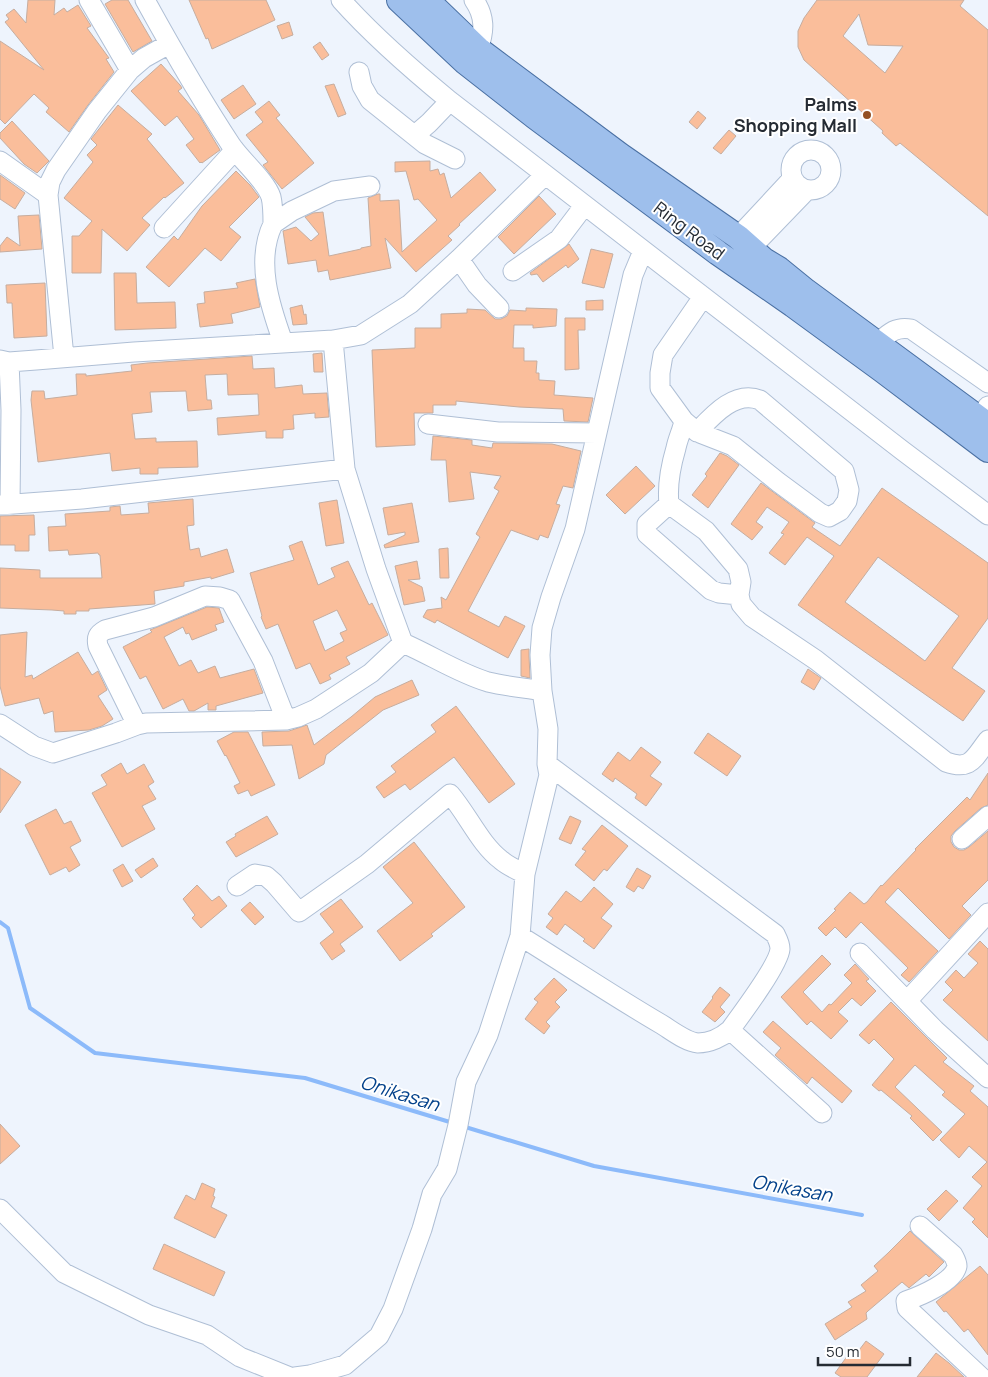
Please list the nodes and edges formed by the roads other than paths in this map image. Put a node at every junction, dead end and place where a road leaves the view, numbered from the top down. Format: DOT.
graph roads {
  1 [pos="89,0"];
  2 [pos="144,0"];
  3 [pos="341,0"];
  4 [pos="399,0"];
  5 [pos="427,0"];
  6 [pos="474,0"];
  7 [pos="169,44"];
  8 [pos="478,49"];
  9 [pos="130,70"];
  10 [pos="359,72"];
  11 [pos="450,101"];
  12 [pos="415,135"];
  13 [pos="235,150"];
  14 [pos="455,159"];
  15 [pos="0,161"];
  16 [pos="545,175"];
  17 [pos="800,184"];
  18 [pos="370,186"];
  19 [pos="48,195"];
  20 [pos="584,206"];
  21 [pos="273,224"];
  22 [pos="164,228"];
  23 [pos="745,243"];
  24 [pos="643,251"];
  25 [pos="459,259"];
  26 [pos="513,271"];
  27 [pos="703,297"];
  28 [pos="499,308"];
  29 [pos="333,340"];
  30 [pos="283,342"];
  31 [pos="878,344"];
  32 [pos="64,357"];
  33 [pos="4,361"];
  34 [pos="988,383"];
  35 [pos="985,417"];
  36 [pos="428,424"];
  37 [pos="690,426"];
  38 [pos="597,433"];
  39 [pos="988,450"];
  40 [pos="345,469"];
  41 [pos="669,504"];
  42 [pos="5,505"];
  43 [pos="988,514"];
  44 [pos="739,595"];
  45 [pos="402,643"];
  46 [pos="542,690"];
  47 [pos="286,720"];
  48 [pos="0,724"];
  49 [pos="137,725"];
  50 [pos="988,740"];
  51 [pos="547,764"];
  52 [pos="988,816"];
  53 [pos="962,840"];
  54 [pos="525,874"];
  55 [pos="237,886"];
  56 [pos="988,913"];
  57 [pos="520,936"];
  58 [pos="860,953"];
  59 [pos="907,1001"];
  60 [pos="730,1030"];
  61 [pos="988,1078"];
  62 [pos="822,1113"];
  63 [pos="0,1209"];
  64 [pos="920,1226"];
  65 [pos="290,1377"];
  66 [pos="295,1377"];
  67 [pos="981,1377"];
  1 -- 9 [label="street"];
  2 -- 7 [label="street"];
  3 -- 11 [label="street"];
  4 -- 39 [label="main road, Ring Road"];
  5 -- 8 [label="main road, Ring Road"];
  6 -- 8 [label="street"];
  7 -- 9 [label="street"];
  7 -- 13 [label="street"];
  8 -- 23 [label="main road, Ring Road"];
  9 -- 19 [label="street"];
  10 -- 12 [label="street"];
  11 -- 12 [label="street"];
  11 -- 16 [label="street"];
  12 -- 14 [label="street"];
  13 -- 21 [label="street"];
  13 -- 22 [label="street"];
  15 -- 19 [label="street"];
  16 -- 20 [label="street"];
  16 -- 25 [label="street"];
  17 -- 23 [label="street"];
  18 -- 21 [label="street"];
  19 -- 32 [label="street"];
  20 -- 24 [label="street"];
  20 -- 26 [label="street"];
  21 -- 30 [label="street"];
  23 -- 31 [label="main road, Ring Road"];
  24 -- 27 [label="street"];
  24 -- 38 [label="street"];
  25 -- 28 [label="street"];
  25 -- 29 [label="street"];
  27 -- 37 [label="street"];
  27 -- 43 [label="street"];
  29 -- 30 [label="street"];
  29 -- 40 [label="street"];
  30 -- 32 [label="street"];
  31 -- 34 [label="street"];
  31 -- 35 [label="main road, Ring Road"];
  32 -- 33 [label="street"];
  33 -- 42 [label="street"];
  36 -- 38 [label="street"];
  37 -- 37 [label="street"];
  37 -- 41 [label="street"];
  38 -- 46 [label="street"];
  40 -- 42 [label="street"];
  40 -- 45 [label="street"];
  41 -- 44 [label="street"];
  41 -- 44 [label="street"];
  44 -- 50 [label="street"];
  45 -- 46 [label="street"];
  45 -- 47 [label="street"];
  46 -- 51 [label="street"];
  47 -- 49 [label="street"];
  47 -- 49 [label="street"];
  48 -- 49 [label="street"];
  51 -- 54 [label="street"];
  51 -- 60 [label="street"];
  52 -- 53 [label="street"];
  54 -- 55 [label="street"];
  54 -- 57 [label="street"];
  56 -- 59 [label="street"];
  57 -- 60 [label="street"];
  57 -- 66 [label="street"];
  58 -- 59 [label="street"];
  59 -- 61 [label="street"];
  60 -- 62 [label="street"];
  63 -- 65 [label="street"];
  64 -- 67 [label="street"];
}
